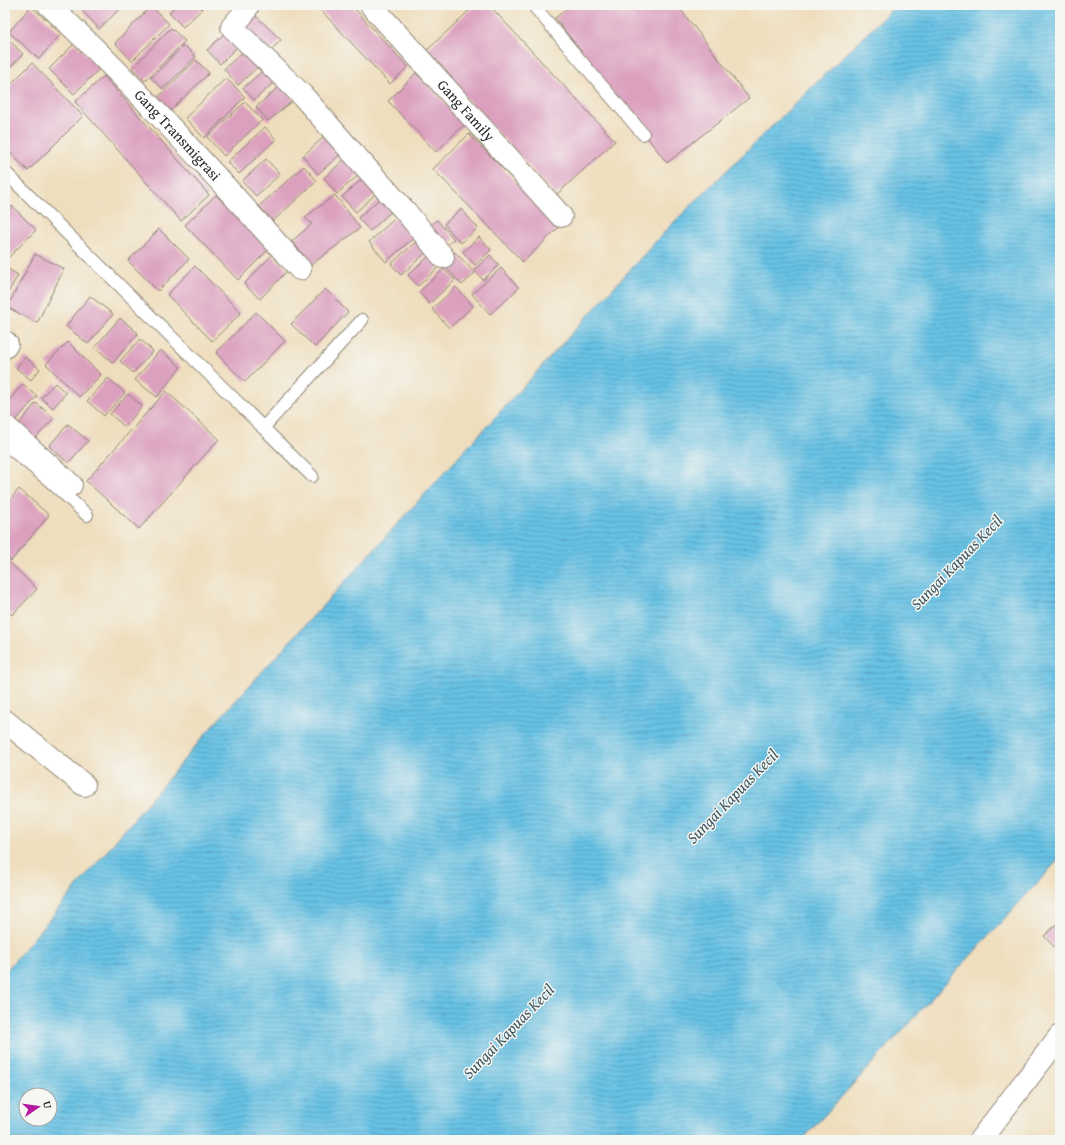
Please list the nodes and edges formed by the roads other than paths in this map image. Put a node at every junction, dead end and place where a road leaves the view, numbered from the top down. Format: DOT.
graph roads {
  1 [pos="50,5"];
  2 [pos="248,5"];
  3 [pos="371,5"];
  4 [pos="534,5"];
  5 [pos="642,134"];
  6 [pos="5,172"];
  7 [pos="561,216"];
  8 [pos="443,257"];
  9 [pos="300,270"];
  10 [pos="362,320"];
  11 [pos="5,342"];
  12 [pos="5,347"];
  13 [pos="5,426"];
  14 [pos="264,428"];
  15 [pos="5,444"];
  16 [pos="312,476"];
  17 [pos="71,485"];
  18 [pos="86,515"];
  19 [pos="5,721"];
  20 [pos="84,785"];
  21 [pos="1060,1036"];
  22 [pos="980,1140"];
  1 -- 9 [label="street, Gang Transmigrasi"];
  2 -- 8 [label="street"];
  3 -- 7 [label="street, Gang Family"];
  4 -- 5 [label="lane"];
  6 -- 14 [label="lane"];
  10 -- 14 [label="lane"];
  11 -- 12 [label="street"];
  13 -- 17 [label="street"];
  14 -- 16 [label="lane"];
  15 -- 18 [label="lane"];
  19 -- 20 [label="street"];
  21 -- 22 [label="street"];
}
